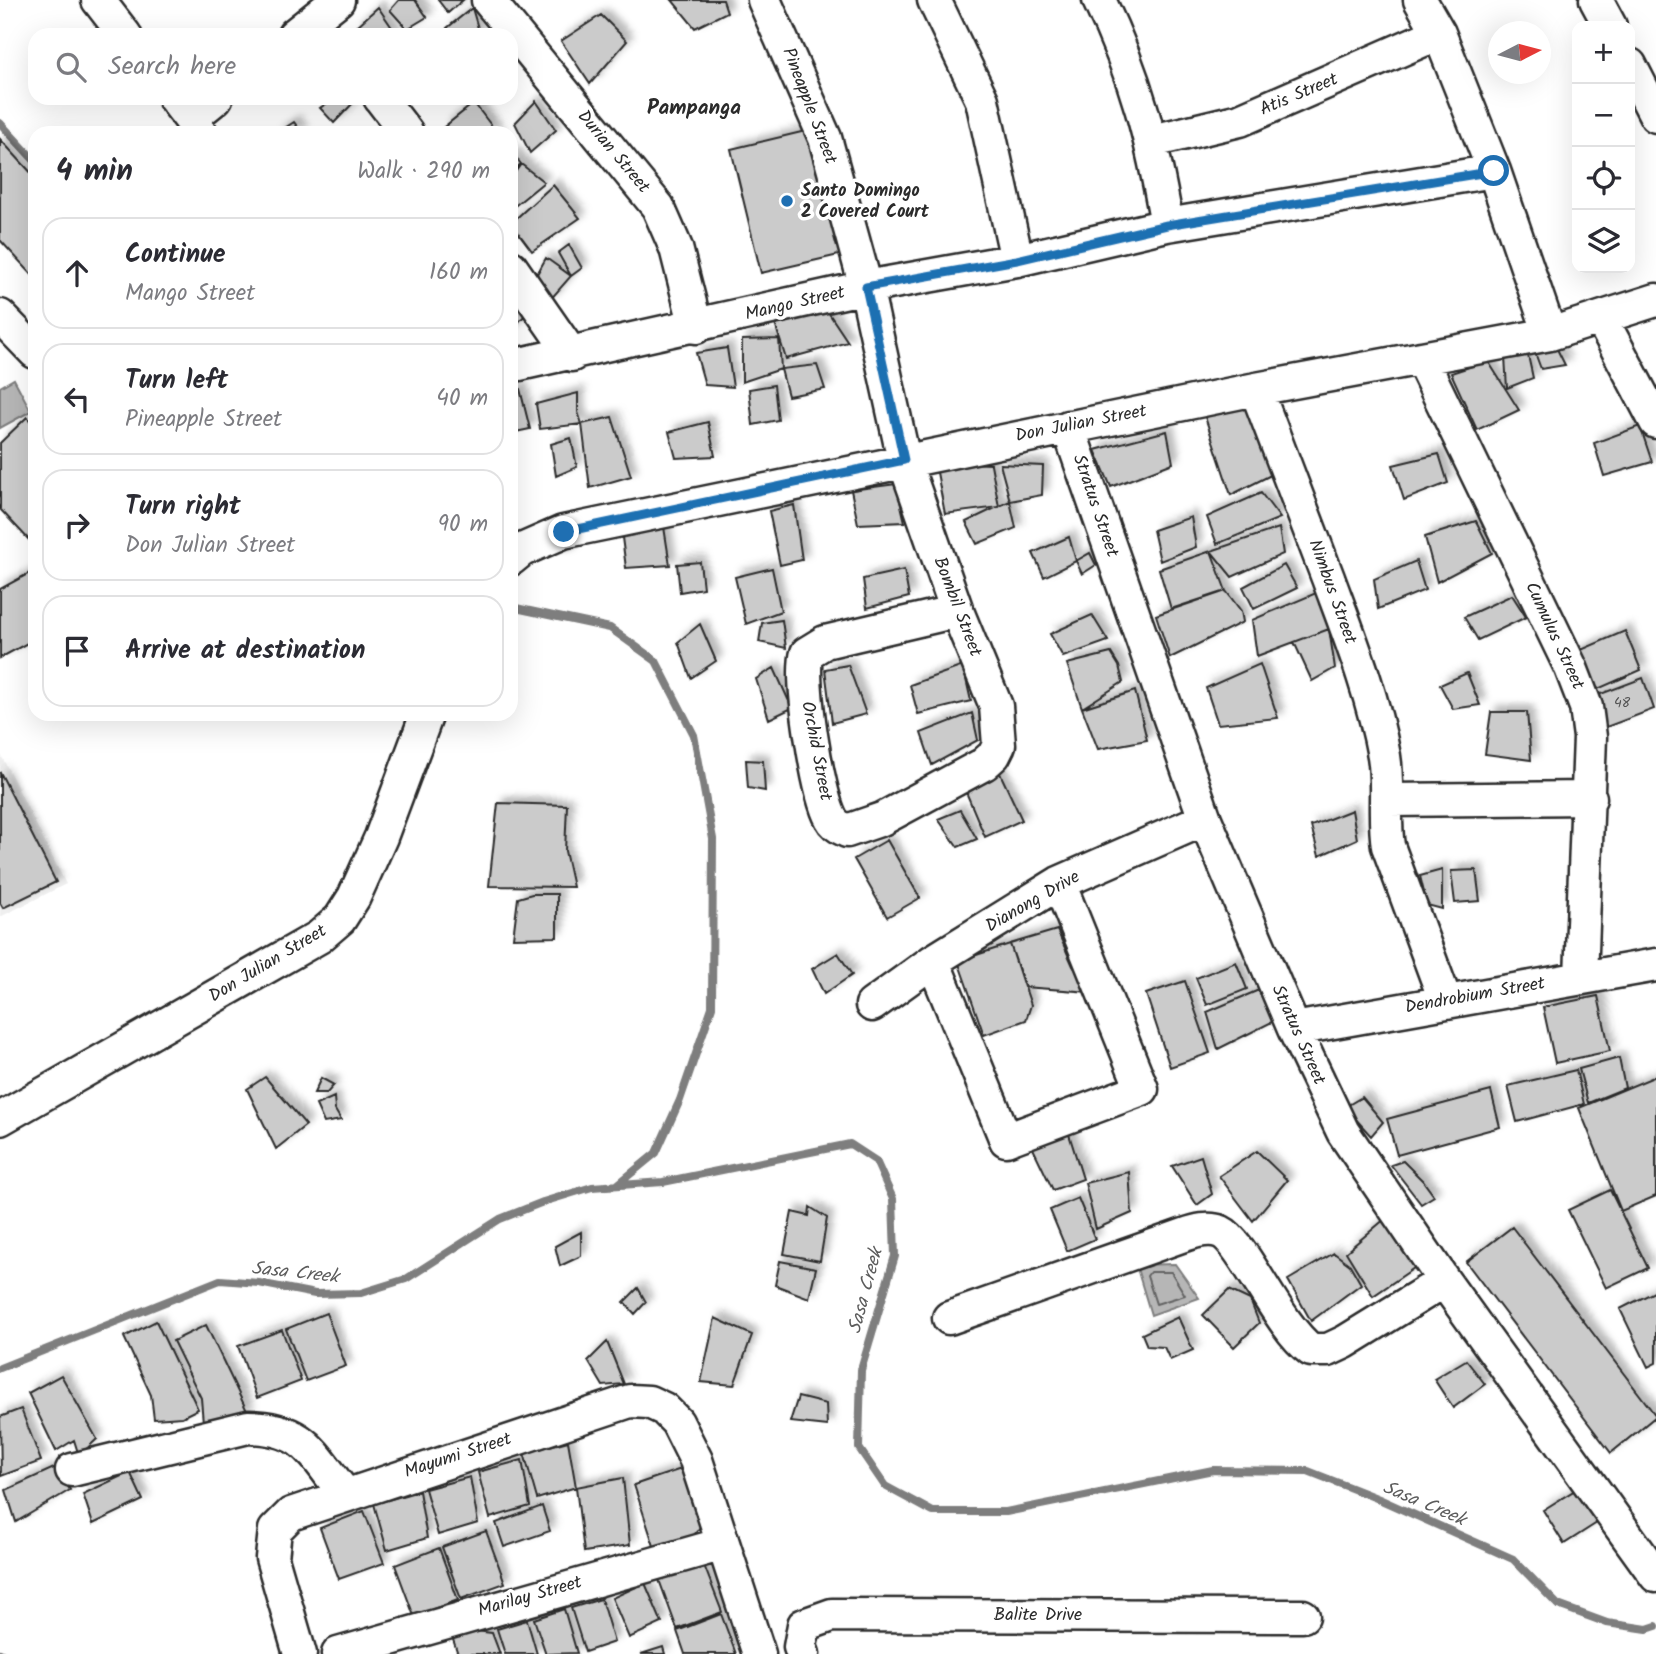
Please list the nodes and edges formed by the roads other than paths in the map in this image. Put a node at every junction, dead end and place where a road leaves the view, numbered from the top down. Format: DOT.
graph roads {
  1 [pos="98,0"];
  2 [pos="488,0"];
  3 [pos="764,0"];
  4 [pos="934,0"];
  5 [pos="1099,0"];
  6 [pos="1420,0"];
  7 [pos="1596,0"];
  8 [pos="1607,21"];
  9 [pos="120,28"];
  10 [pos="511,28"];
  11 [pos="1440,33"];
  12 [pos="518,36"];
  13 [pos="1635,75"];
  14 [pos="206,105"];
  15 [pos="385,105"];
  16 [pos="1656,116"];
  17 [pos="188,117"];
  18 [pos="402,126"];
  19 [pos="1153,141"];
  20 [pos="1494,171"];
  21 [pos="1167,225"];
  22 [pos="1017,260"];
  23 [pos="518,277"];
  24 [pos="866,287"];
  25 [pos="1656,300"];
  26 [pos="1601,318"];
  27 [pos="3,325"];
  28 [pos="696,327"];
  29 [pos="1550,334"];
  30 [pos="28,346"];
  31 [pos="572,355"];
  32 [pos="1422,358"];
  33 [pos="518,365"];
  34 [pos="1256,389"];
  35 [pos="1656,422"];
  36 [pos="1068,427"];
  37 [pos="904,460"];
  38 [pos="518,553"];
  39 [pos="957,611"];
  40 [pos="421,721"];
  41 [pos="995,755"];
  42 [pos="1590,798"];
  43 [pos="1389,800"];
  44 [pos="1205,819"];
  45 [pos="1059,883"];
  46 [pos="933,961"];
  47 [pos="1656,965"];
  48 [pos="1581,978"];
  49 [pos="1446,1000"];
  50 [pos="872,1005"];
  51 [pos="1294,1028"];
  52 [pos="0,1119"];
  53 [pos="1444,1281"];
  54 [pos="949,1318"];
  55 [pos="72,1470"];
  56 [pos="345,1494"];
  57 [pos="723,1544"];
  58 [pos="1656,1576"];
  59 [pos="1303,1616"];
  60 [pos="300,1654"];
  61 [pos="338,1654"];
  62 [pos="759,1654"];
  63 [pos="803,1654"];
  1 -- 9 [label="street"];
  2 -- 10 [label="street, Durian Street"];
  3 -- 24 [label="street, Pineapple Street"];
  4 -- 22 [label="street"];
  5 -- 19 [label="street"];
  6 -- 11 [label="street"];
  7 -- 8 [label="street"];
  11 -- 19 [label="street, Atis Street"];
  11 -- 20 [label="street"];
  12 -- 28 [label="street, Durian Street"];
  13 -- 16 [label="street"];
  14 -- 17 [label="street"];
  15 -- 18 [label="street"];
  19 -- 21 [label="street"];
  20 -- 21 [label="street, Mango Street"];
  20 -- 29 [label="street"];
  21 -- 22 [label="street, Mango Street"];
  22 -- 24 [label="street, Mango Street"];
  23 -- 31 [label="street"];
  24 -- 28 [label="street, Mango Street"];
  24 -- 37 [label="street, Pineapple Street"];
  25 -- 26 [label="street, Don Julian Street"];
  26 -- 29 [label="street, Don Julian Street"];
  26 -- 35 [label="street"];
  27 -- 30 [label="street"];
  28 -- 31 [label="street, Mango Street"];
  29 -- 32 [label="street, Don Julian Street"];
  31 -- 33 [label="street, Mango Street"];
  32 -- 34 [label="street, Don Julian Street"];
  32 -- 42 [label="street, Cumulus Street"];
  34 -- 36 [label="street, Don Julian Street"];
  34 -- 43 [label="street, Nimbus Street"];
  36 -- 37 [label="street, Don Julian Street"];
  36 -- 44 [label="street, Stratus Street"];
  37 -- 38 [label="street, Don Julian Street"];
  37 -- 39 [label="street, Bombil Street"];
  39 -- 41 [label="street, Bombil Street"];
  39 -- 41 [label="street, Orchid Street"];
  40 -- 52 [label="street, Don Julian Street"];
  42 -- 43 [label="street"];
  42 -- 48 [label="street, Cumulus Street"];
  43 -- 49 [label="street, Nimbus Street"];
  44 -- 45 [label="street, Dianong Drive"];
  44 -- 51 [label="street, Stratus Street"];
  45 -- 46 [label="street, Dianong Drive"];
  45 -- 46 [label="street"];
  46 -- 50 [label="street, Dianong Drive"];
  47 -- 48 [label="street, Dendrobium Street"];
  48 -- 49 [label="street, Dendrobium Street"];
  49 -- 51 [label="street, Dendrobium Street"];
  51 -- 53 [label="street, Stratus Street"];
  53 -- 54 [label="street"];
  53 -- 58 [label="street, Stratus Street"];
  55 -- 56 [label="street"];
  56 -- 57 [label="street, Mayumi Street"];
  56 -- 60 [label="street, Mayumi Street"];
  57 -- 61 [label="street, Marilay Street"];
  57 -- 62 [label="street"];
  59 -- 63 [label="street, Balite Drive"];
}
